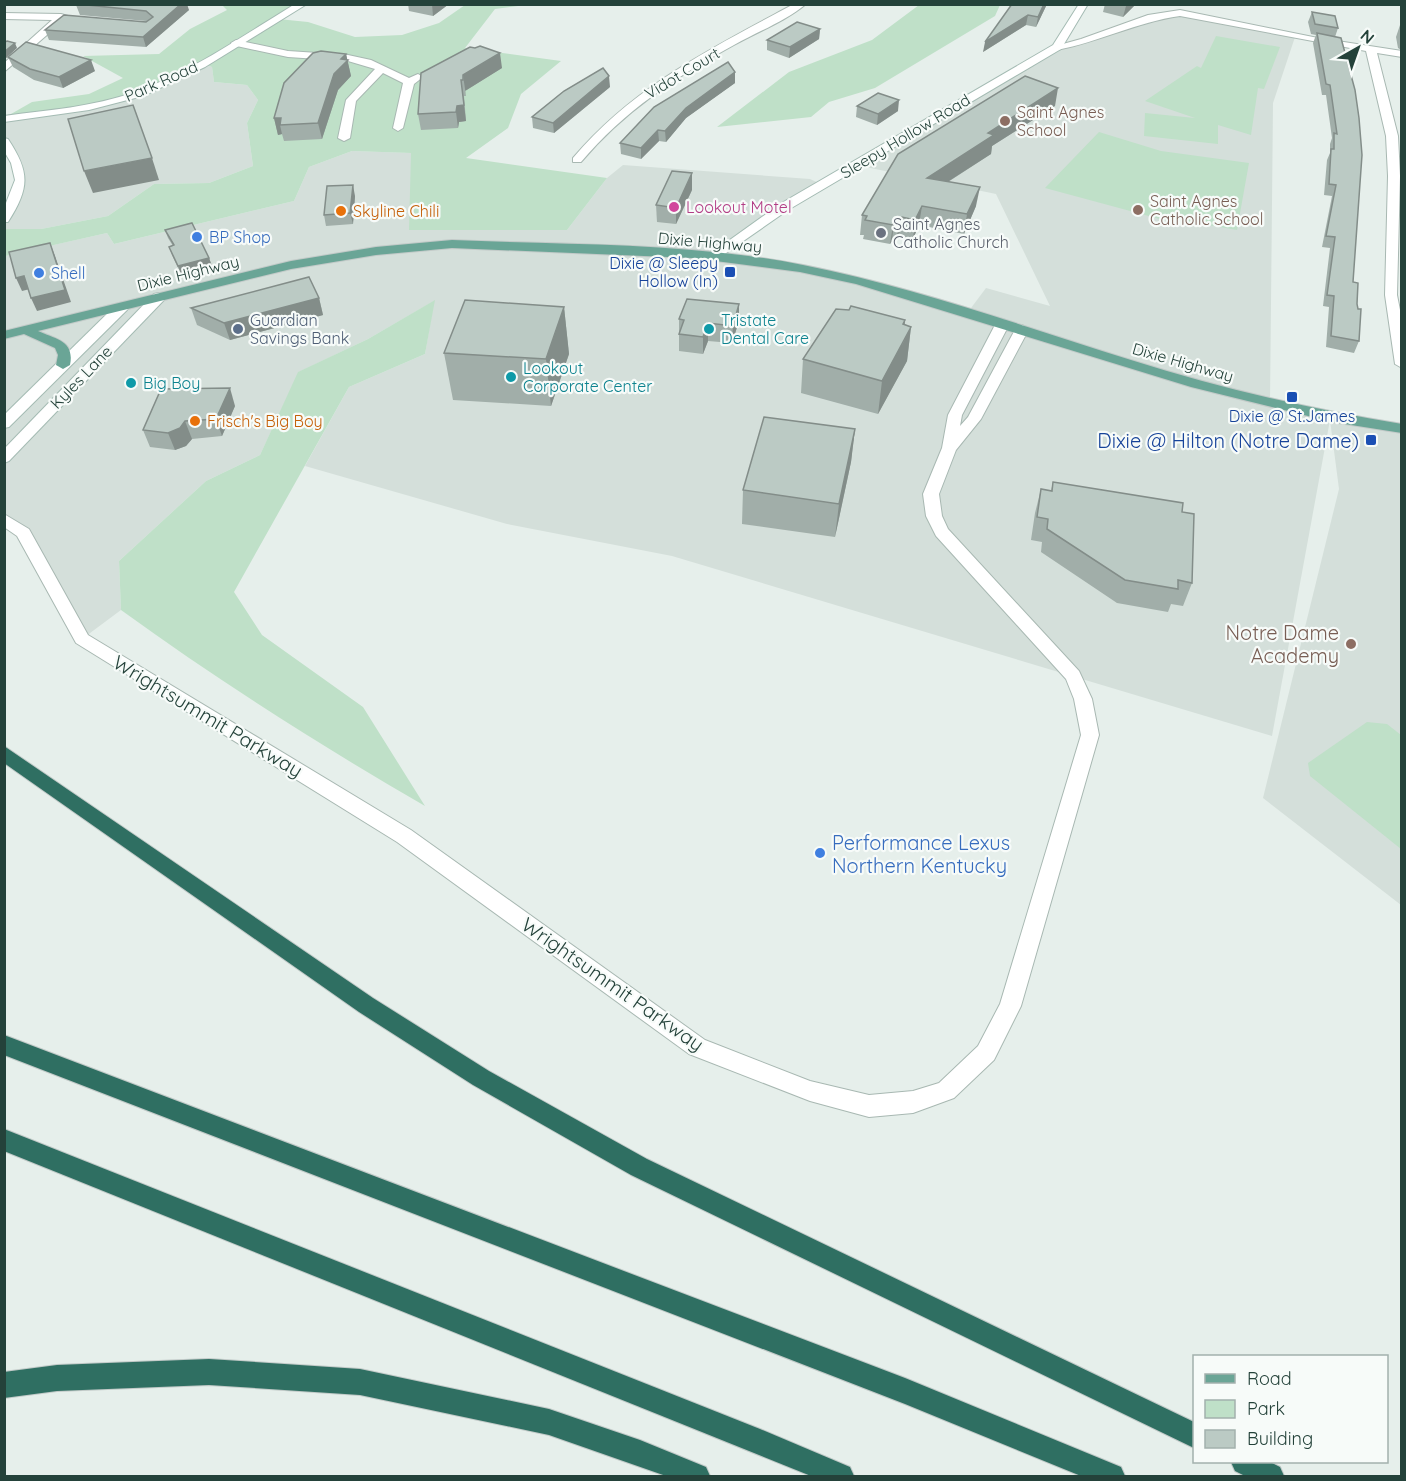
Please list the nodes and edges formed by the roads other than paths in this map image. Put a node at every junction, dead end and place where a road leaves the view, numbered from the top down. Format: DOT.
graph roads {
  1 [pos="58,4"];
  2 [pos="303,4"];
  3 [pos="802,4"];
  4 [pos="1084,4"];
  5 [pos="4,16"];
  6 [pos="61,17"];
  7 [pos="99,23"];
  8 [pos="236,44"];
  9 [pos="1057,47"];
  10 [pos="1371,50"];
  11 [pos="1401,54"];
  12 [pos="382,68"];
  13 [pos="4,69"];
  14 [pos="427,72"];
  15 [pos="409,82"];
  16 [pos="4,119"];
  17 [pos="398,128"];
  18 [pos="344,138"];
  19 [pos="4,141"];
  20 [pos="577,160"];
  21 [pos="4,219"];
  22 [pos="712,257"];
  23 [pos="159,297"];
  24 [pos="122,307"];
  25 [pos="1003,323"];
  26 [pos="1022,329"];
  27 [pos="26,330"];
  28 [pos="4,335"];
  29 [pos="1401,364"];
  30 [pos="63,365"];
  31 [pos="4,424"];
  32 [pos="1401,429"];
  33 [pos="949,448"];
  34 [pos="4,458"];
  35 [pos="4,519"];
  36 [pos="4,753"];
  37 [pos="4,1045"];
  38 [pos="4,1140"];
  39 [pos="4,1385"];
  40 [pos="1193,1435"];
  41 [pos="1248,1463"];
  42 [pos="697,1476"];
  43 [pos="841,1476"];
  44 [pos="1112,1476"];
  45 [pos="1271,1476"];
  1 -- 6 [label="street"];
  2 -- 8 [label="street, Park Road"];
  3 -- 20 [label="street, Vidot Court"];
  4 -- 9 [label="street, Sleepy Hollow Road"];
  5 -- 6 [label="street"];
  6 -- 7 [label="street"];
  6 -- 13 [label="street"];
  8 -- 12 [label="street"];
  8 -- 16 [label="street, Park Road"];
  9 -- 10 [label="street"];
  9 -- 22 [label="street, Sleepy Hollow Road"];
  10 -- 11 [label="street"];
  10 -- 29 [label="street"];
  12 -- 15 [label="street"];
  12 -- 18 [label="street"];
  14 -- 15 [label="street"];
  15 -- 17 [label="street"];
  19 -- 21 [label="street"];
  22 -- 23 [label="main road, Dixie Highway"];
  22 -- 25 [label="main road, Dixie Highway"];
  23 -- 24 [label="main road, Dixie Highway"];
  23 -- 34 [label="street, Kyles Lane"];
  24 -- 27 [label="main road, Dixie Highway"];
  24 -- 30 [label="street, Kyles Lane"];
  25 -- 26 [label="main road, Dixie Highway"];
  25 -- 33 [label="street, Wrightsummit Parkway"];
  26 -- 32 [label="main road, Dixie Highway"];
  26 -- 33 [label="street, Wrightsummit Parkway"];
  27 -- 28 [label="main road, Dixie Highway"];
  27 -- 30 [label="main road"];
  30 -- 31 [label="street, Kyles Lane"];
  33 -- 35 [label="street, Wrightsummit Parkway"];
  36 -- 40 [label="highway"];
  37 -- 44 [label="highway"];
  38 -- 43 [label="highway"];
  39 -- 42 [label="highway"];
  41 -- 45 [label="highway"];
}
